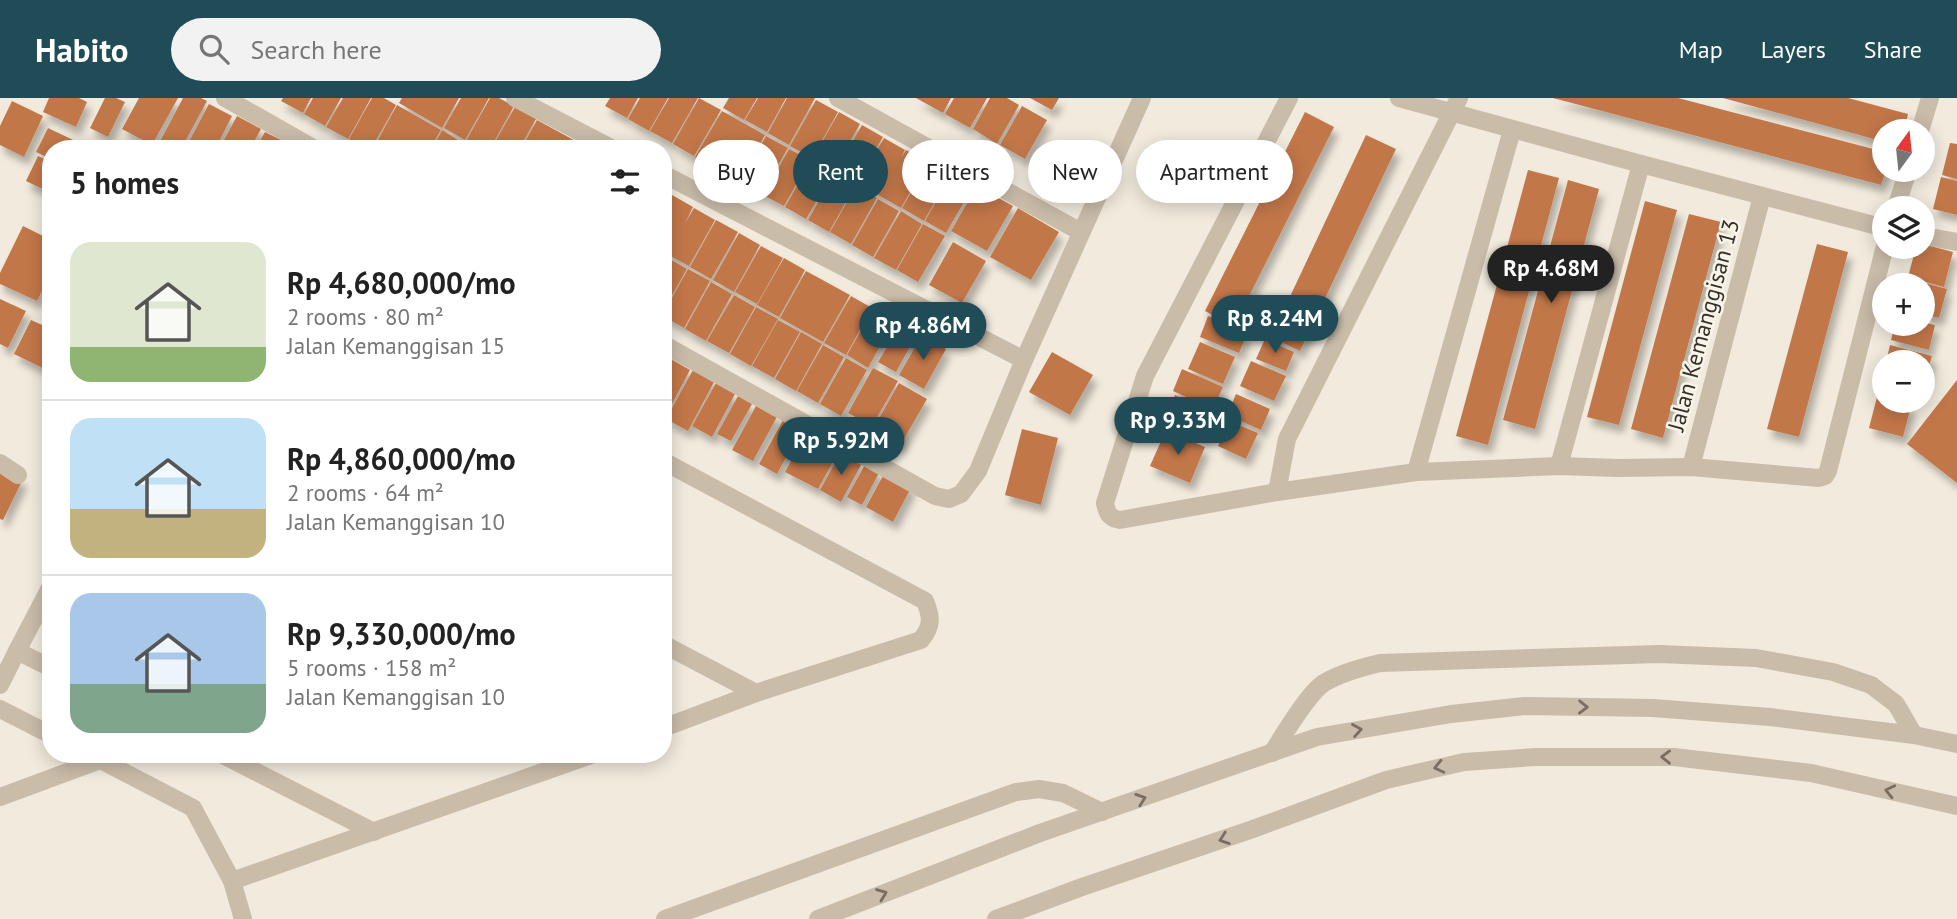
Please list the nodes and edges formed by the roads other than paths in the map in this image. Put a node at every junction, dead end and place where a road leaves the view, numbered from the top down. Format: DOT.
graph roads {
  1 [pos="225,98"];
  2 [pos="515,98"];
  3 [pos="838,98"];
  4 [pos="1142,98"];
  5 [pos="1289,98"];
  6 [pos="1399,98"];
  7 [pos="1930,98"];
  8 [pos="1455,106"];
  9 [pos="1924,119"];
  10 [pos="1512,130"];
  11 [pos="299,140"];
  12 [pos="596,140"];
  13 [pos="1641,164"];
  14 [pos="672,179"];
  15 [pos="1762,196"];
  16 [pos="1872,225"];
  17 [pos="1081,232"];
  18 [pos="1935,238"];
  19 [pos="1957,242"];
  20 [pos="1882,259"];
  21 [pos="672,349"];
  22 [pos="1024,360"];
  23 [pos="0,463"];
  24 [pos="672,466"];
  25 [pos="1559,466"];
  26 [pos="1691,467"];
  27 [pos="1416,472"];
  28 [pos="18,475"];
  29 [pos="1277,492"];
  30 [pos="42,603"];
  31 [pos="672,649"];
  32 [pos="17,651"];
  33 [pos="42,664"];
  34 [pos="0,685"];
  35 [pos="756,693"];
  36 [pos="0,709"];
  37 [pos="672,725"];
  38 [pos="42,730"];
  39 [pos="1914,736"];
  40 [pos="1957,744"];
  41 [pos="1272,753"];
  42 [pos="81,763"];
  43 [pos="107,763"];
  44 [pos="239,763"];
  45 [pos="551,763"];
  46 [pos="0,797"];
  47 [pos="1957,806"];
  48 [pos="1102,812"];
  49 [pos="374,832"];
  50 [pos="232,881"];
  51 [pos="243,919"];
  52 [pos="665,919"];
  53 [pos="818,919"];
  54 [pos="996,919"];
  1 -- 11 [label="street"];
  2 -- 12 [label="street"];
  3 -- 17 [label="street"];
  4 -- 17 [label="street"];
  5 -- 29 [label="street"];
  6 -- 8 [label="street"];
  7 -- 9 [label="street"];
  8 -- 10 [label="street"];
  8 -- 29 [label="street"];
  10 -- 13 [label="street"];
  10 -- 27 [label="street"];
  13 -- 15 [label="street"];
  13 -- 25 [label="street"];
  14 -- 22 [label="street"];
  15 -- 16 [label="street"];
  15 -- 26 [label="street, Jalan Kemanggisan 13"];
  17 -- 22 [label="street"];
  18 -- 19 [label="street"];
  20 -- 26 [label="street"];
  21 -- 22 [label="street"];
  23 -- 28 [label="street"];
  24 -- 35 [label="street"];
  25 -- 26 [label="street"];
  25 -- 27 [label="street"];
  27 -- 29 [label="street"];
  30 -- 32 [label="street"];
  31 -- 35 [label="street"];
  32 -- 33 [label="street"];
  32 -- 34 [label="street"];
  35 -- 37 [label="street"];
  36 -- 38 [label="street"];
  39 -- 40 [label="street"];
  41 -- 39 [label="street, one-way"];
  39 -- 41 [label="street"];
  48 -- 41 [label="street, one-way"];
  42 -- 46 [label="street"];
  43 -- 50 [label="street"];
  44 -- 49 [label="street"];
  45 -- 49 [label="street"];
  47 -- 54 [label="street, one-way"];
  48 -- 52 [label="street"];
  53 -- 48 [label="street, one-way"];
  49 -- 50 [label="street"];
  50 -- 51 [label="street"];
}
